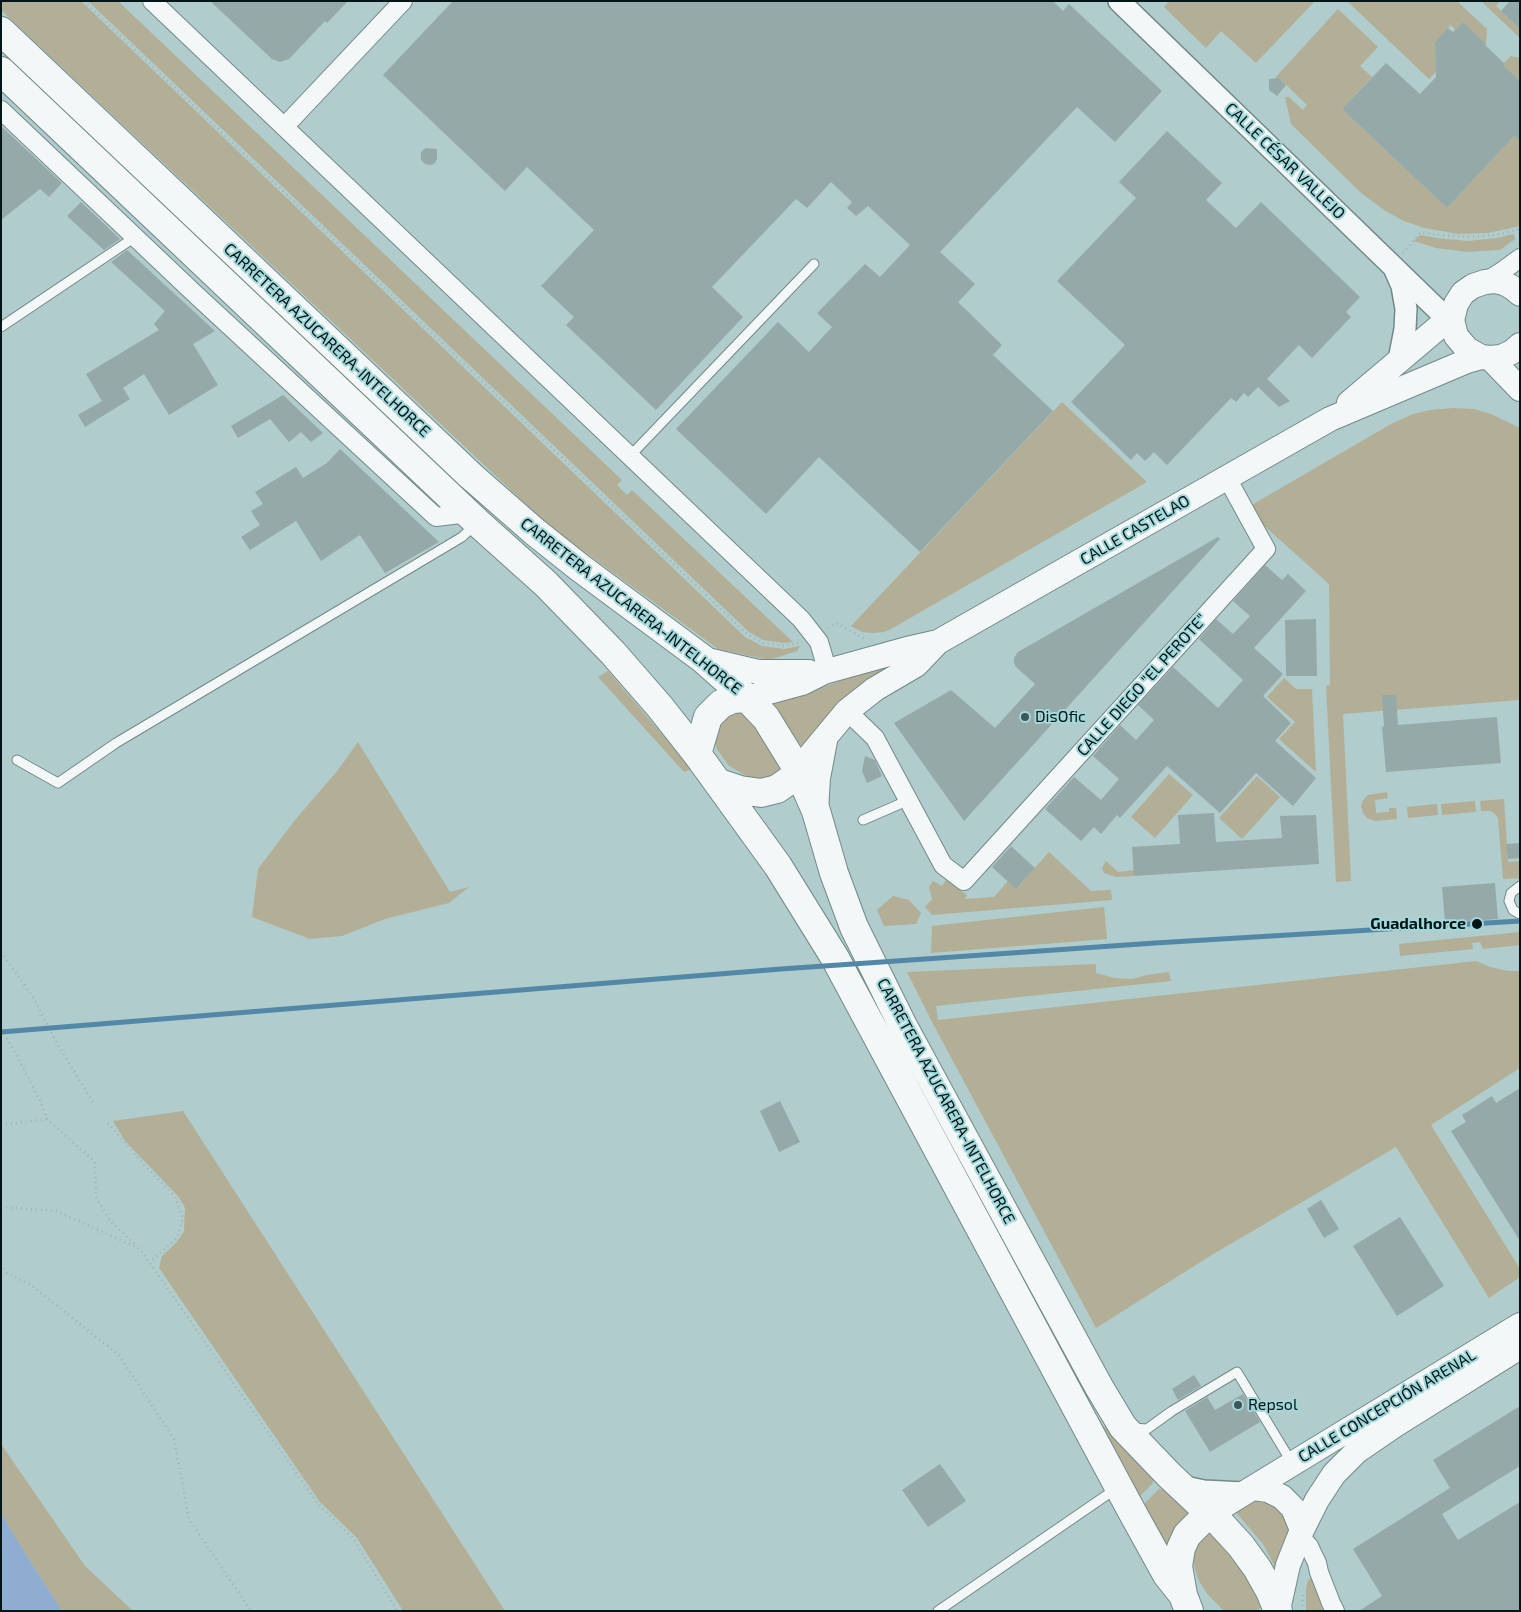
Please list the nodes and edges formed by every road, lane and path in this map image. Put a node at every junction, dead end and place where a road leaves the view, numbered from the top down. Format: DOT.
graph roads {
  1 [pos="152,1"];
  2 [pos="403,1"];
  3 [pos="1119,1"];
  4 [pos="1,31"];
  5 [pos="1,72"];
  6 [pos="1,110"];
  7 [pos="284,127"];
  8 [pos="1520,228"];
  9 [pos="135,237"];
  10 [pos="1520,258"];
  11 [pos="814,264"];
  12 [pos="1393,265"];
  13 [pos="1485,282"];
  14 [pos="1520,294"];
  15 [pos="1452,318"];
  16 [pos="1,326"];
  17 [pos="1520,345"];
  18 [pos="1486,357"];
  19 [pos="1399,360"];
  20 [pos="1520,389"];
  21 [pos="1330,419"];
  22 [pos="630,456"];
  23 [pos="1227,478"];
  24 [pos="474,518"];
  25 [pos="938,642"];
  26 [pos="703,659"];
  27 [pos="824,672"];
  28 [pos="747,698"];
  29 [pos="847,711"];
  30 [pos="826,736"];
  31 [pos="697,754"];
  32 [pos="17,760"];
  33 [pos="798,770"];
  34 [pos="719,783"];
  35 [pos="910,800"];
  36 [pos="816,811"];
  37 [pos="863,820"];
  38 [pos="1520,886"];
  39 [pos="1520,914"];
  40 [pos="1,952"];
  41 [pos="1,1030"];
  42 [pos="94,1104"];
  43 [pos="47,1119"];
  44 [pos="108,1123"];
  45 [pos="1,1125"];
  46 [pos="1,1208"];
  47 [pos="140,1249"];
  48 [pos="150,1262"];
  49 [pos="1,1264"];
  50 [pos="1520,1325"];
  51 [pos="1520,1347"];
  52 [pos="1123,1427"];
  53 [pos="1292,1463"];
  54 [pos="1180,1486"];
  55 [pos="1119,1488"];
  56 [pos="1249,1490"];
  57 [pos="1210,1514"];
  58 [pos="1301,1533"];
  59 [pos="1192,1606"];
  60 [pos="1278,1610"];
  61 [pos="251,1611"];
  62 [pos="397,1611"];
  63 [pos="938,1611"];
  64 [pos="1335,1611"];
  1 -- 7 [label="street"];
  2 -- 7 [label="street"];
  3 -- 12 [label="street, CALLE CÉSAR VALLEJO"];
  4 -- 26 [label="main road, CARRETERA AZUCARERA-INTELHORCE"];
  5 -- 24 [label="main road, CARRETERA AZUCARERA-INTELHORCE"];
  6 -- 9 [label="street"];
  7 -- 22 [label="street"];
  8 -- 12 [label="path"];
  9 -- 16 [label="lane"];
  9 -- 24 [label="street"];
  10 -- 13 [label="street"];
  11 -- 22 [label="lane"];
  12 -- 15 [label="street, CALLE CÉSAR VALLEJO"];
  12 -- 19 [label="street"];
  13 -- 14 [label="main road"];
  13 -- 15 [label="main road"];
  15 -- 18 [label="main road"];
  15 -- 19 [label="main road, CALLE CASTELAO"];
  17 -- 18 [label="main road, CALLE CASTELAO"];
  18 -- 20 [label="main road"];
  18 -- 21 [label="main road, CALLE CASTELAO"];
  19 -- 21 [label="main road, CALLE CASTELAO"];
  21 -- 23 [label="main road, CALLE CASTELAO"];
  22 -- 27 [label="street"];
  23 -- 25 [label="main road, CALLE CASTELAO"];
  23 -- 35 [label="street, CALLE DIEGO \"EL PEROTE\""];
  24 -- 31 [label="main road, CARRETERA AZUCARERA-INTELHORCE"];
  24 -- 32 [label="lane"];
  25 -- 27 [label="main road, CALLE CASTELAO"];
  25 -- 29 [label="main road, CALLE CASTELAO"];
  26 -- 27 [label="main road"];
  26 -- 28 [label="main road, CARRETERA AZUCARERA-INTELHORCE"];
  27 -- 28 [label="main road, CALLE CASTELAO"];
  28 -- 31 [label="main road"];
  28 -- 33 [label="main road, CARRETERA AZUCARERA-INTELHORCE"];
  29 -- 30 [label="main road, CALLE CASTELAO"];
  29 -- 35 [label="street"];
  30 -- 33 [label="main road, CALLE CASTELAO"];
  30 -- 36 [label="main road"];
  31 -- 34 [label="main road, CARRETERA AZUCARERA-INTELHORCE"];
  33 -- 34 [label="main road"];
  33 -- 36 [label="main road, CARRETERA AZUCARERA-INTELHORCE"];
  34 -- 55 [label="main road, CARRETERA AZUCARERA-INTELHORCE"];
  35 -- 37 [label="lane"];
  36 -- 52 [label="main road, CARRETERA AZUCARERA-INTELHORCE"];
  38 -- 39 [label="lane"];
  40 -- 42 [label="path"];
  41 -- 43 [label="path"];
  43 -- 45 [label="path"];
  43 -- 47 [label="path"];
  44 -- 48 [label="path"];
  46 -- 47 [label="path"];
  47 -- 48 [label="path"];
  48 -- 62 [label="path"];
  49 -- 61 [label="path"];
  50 -- 53 [label="main road, CALLE CONCEPCIÓN ARENAL"];
  51 -- 58 [label="main road, CALLE CONCEPCIÓN ARENAL"];
  52 -- 53 [label="lane"];
  52 -- 54 [label="main road, CARRETERA AZUCARERA-INTELHORCE"];
  53 -- 56 [label="main road, CALLE CONCEPCIÓN ARENAL"];
  54 -- 56 [label="street"];
  54 -- 57 [label="main road, CARRETERA AZUCARERA-INTELHORCE"];
  55 -- 59 [label="main road, CARRETERA AZUCARERA-INTELHORCE"];
  55 -- 63 [label="lane"];
  56 -- 57 [label="main road, CALLE CONCEPCIÓN ARENAL"];
  56 -- 58 [label="main road"];
  57 -- 59 [label="main road"];
  57 -- 60 [label="main road, CARRETERA AZUCARERA-INTELHORCE"];
  58 -- 60 [label="main road, CALLE CONCEPCIÓN ARENAL"];
  58 -- 64 [label="street"];
}
